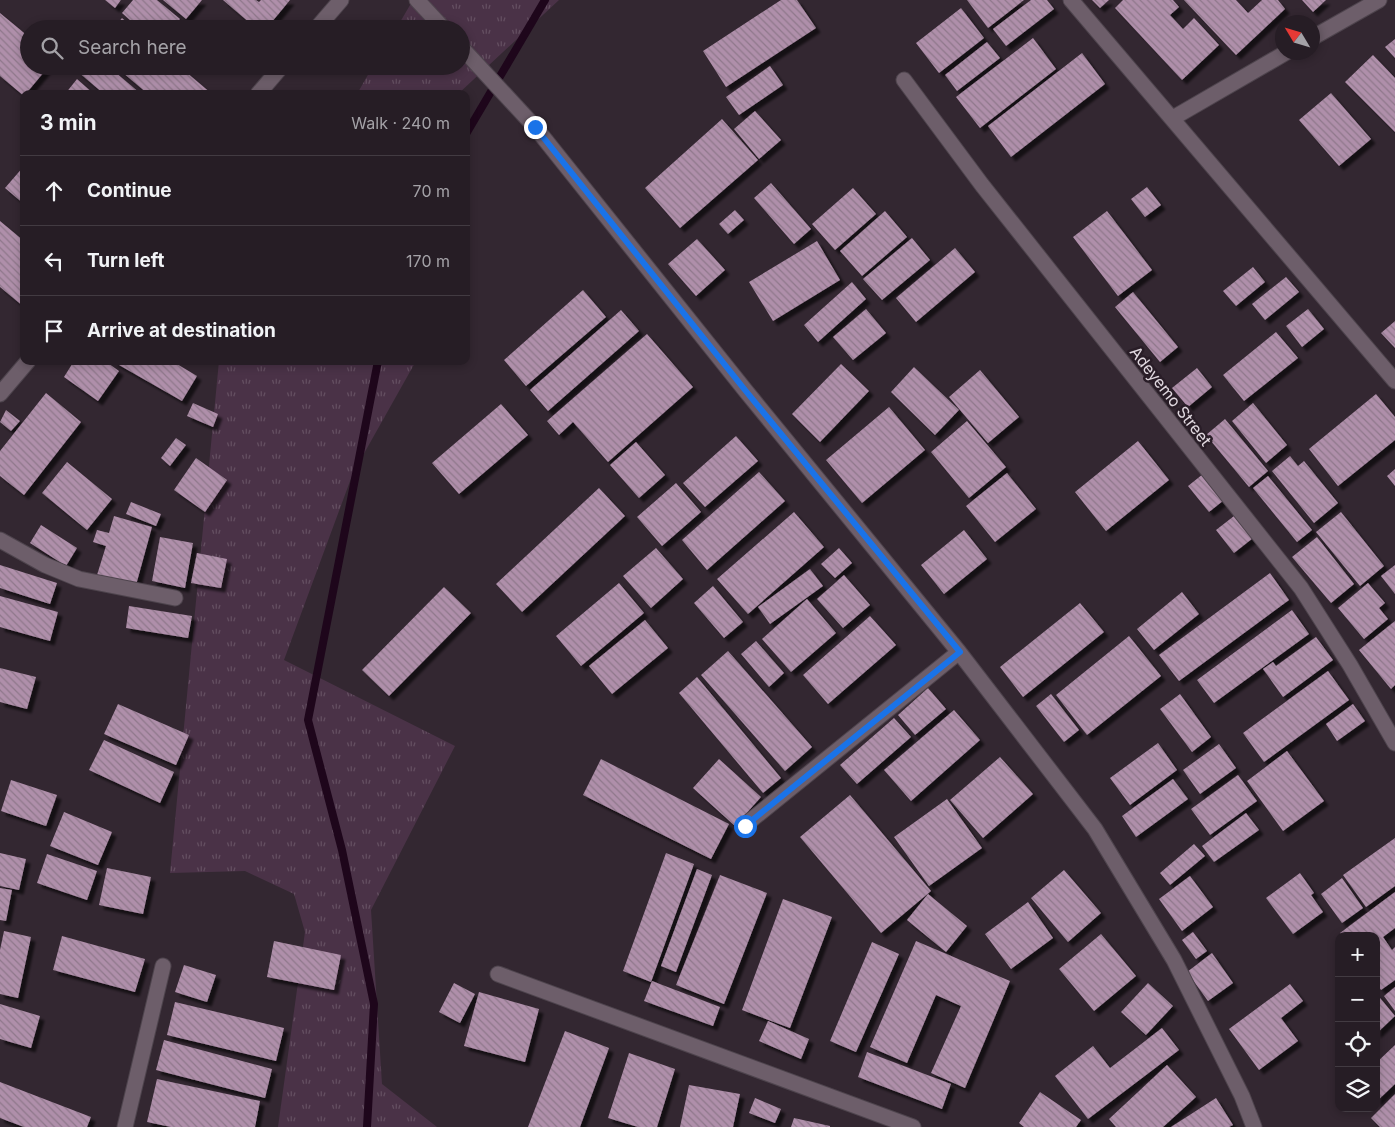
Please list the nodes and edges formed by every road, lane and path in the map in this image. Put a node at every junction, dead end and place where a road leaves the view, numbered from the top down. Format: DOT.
graph roads {
  1 [pos="341,0"];
  2 [pos="417,0"];
  3 [pos="1070,0"];
  4 [pos="1379,0"];
  5 [pos="324,20"];
  6 [pos="436,20"];
  7 [pos="1320,33"];
  8 [pos="470,56"];
  9 [pos="1275,59"];
  10 [pos="274,75"];
  11 [pos="904,80"];
  12 [pos="261,90"];
  13 [pos="1173,118"];
  14 [pos="25,365"];
  15 [pos="1395,381"];
  16 [pos="0,394"];
  17 [pos="0,540"];
  18 [pos="175,598"];
  19 [pos="960,652"];
  20 [pos="1395,743"];
  21 [pos="745,826"];
  22 [pos="163,966"];
  23 [pos="498,974"];
  24 [pos="124,1127"];
  25 [pos="913,1127"];
  26 [pos="1254,1127"];
  1 -- 5 [label="street"];
  2 -- 6 [label="street"];
  3 -- 13 [label="street"];
  4 -- 7 [label="street"];
  8 -- 19 [label="street"];
  9 -- 13 [label="street"];
  10 -- 12 [label="street"];
  11 -- 20 [label="street, Adeyemo Street"];
  13 -- 15 [label="street"];
  14 -- 16 [label="street"];
  17 -- 18 [label="street"];
  19 -- 21 [label="street"];
  19 -- 26 [label="street"];
  22 -- 24 [label="street"];
  23 -- 25 [label="street"];
}
